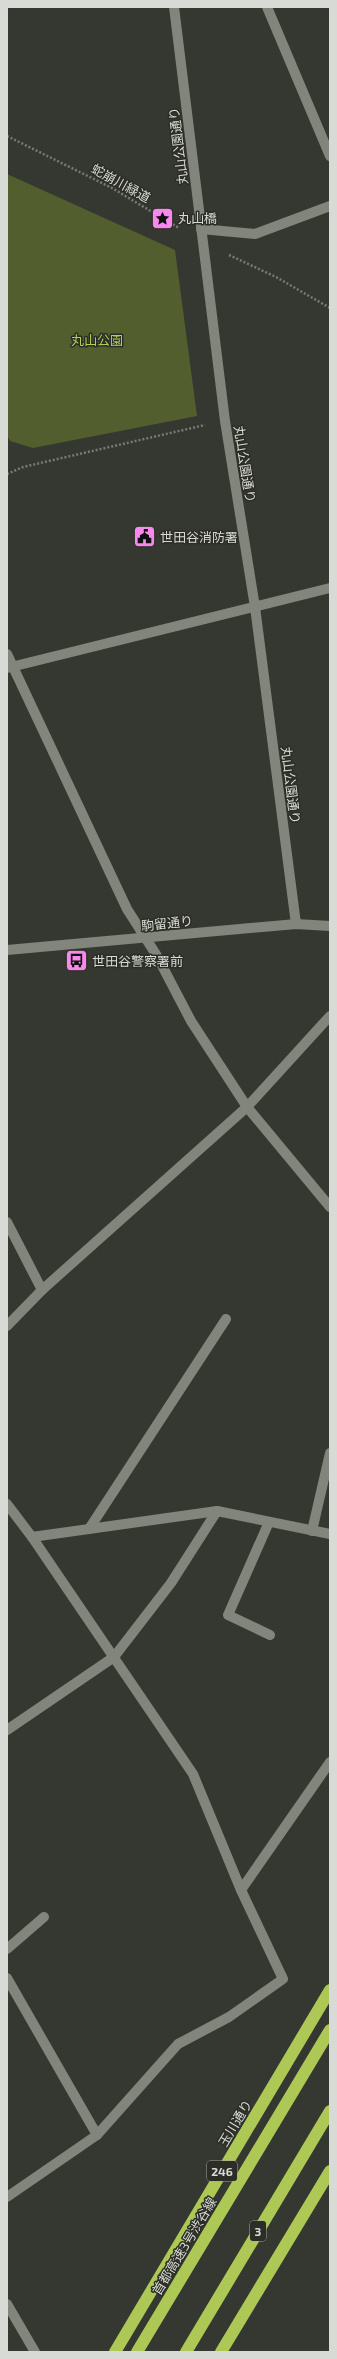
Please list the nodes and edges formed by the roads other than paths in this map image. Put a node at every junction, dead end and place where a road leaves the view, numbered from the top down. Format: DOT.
graph roads {
  1 [pos="174,7"];
  2 [pos="267,7"];
  3 [pos="330,156"];
  4 [pos="330,206"];
  5 [pos="201,229"];
  6 [pos="330,588"];
  7 [pos="255,607"];
  8 [pos="7,654"];
  9 [pos="10,667"];
  10 [pos="296,924"];
  11 [pos="330,926"];
  12 [pos="145,939"];
  13 [pos="7,950"];
  14 [pos="330,1016"];
  15 [pos="247,1107"];
  16 [pos="330,1207"];
  17 [pos="7,1222"];
  18 [pos="42,1290"];
  19 [pos="226,1319"];
  20 [pos="7,1326"];
  21 [pos="330,1453"];
  22 [pos="7,1504"];
  23 [pos="217,1511"];
  24 [pos="269,1522"];
  25 [pos="89,1529"];
  26 [pos="312,1531"];
  27 [pos="330,1534"];
  28 [pos="32,1537"];
  29 [pos="270,1635"];
  30 [pos="114,1657"];
  31 [pos="7,1730"];
  32 [pos="330,1762"];
  33 [pos="241,1890"];
  34 [pos="44,1917"];
  35 [pos="7,1949"];
  36 [pos="7,1978"];
  37 [pos="330,1990"];
  38 [pos="330,2030"];
  39 [pos="330,2111"];
  40 [pos="97,2135"];
  41 [pos="330,2171"];
  42 [pos="7,2197"];
  43 [pos="7,2304"];
  44 [pos="35,2352"];
  45 [pos="115,2352"];
  46 [pos="137,2352"];
  47 [pos="186,2352"];
  48 [pos="221,2352"];
  1 -- 5 [label="street, 丸山公園通り"];
  2 -- 3 [label="street"];
  4 -- 5 [label="street"];
  5 -- 7 [label="street, 丸山公園通り"];
  6 -- 7 [label="street"];
  7 -- 9 [label="street"];
  7 -- 10 [label="street, 丸山公園通り"];
  8 -- 9 [label="street"];
  9 -- 12 [label="street"];
  10 -- 11 [label="street, 駒留通り"];
  10 -- 12 [label="street, 駒留通り"];
  12 -- 13 [label="street, 駒留通り"];
  12 -- 15 [label="street"];
  14 -- 15 [label="street"];
  15 -- 16 [label="street"];
  15 -- 18 [label="street"];
  17 -- 18 [label="street"];
  18 -- 20 [label="street"];
  19 -- 25 [label="street"];
  21 -- 26 [label="street"];
  22 -- 28 [label="street"];
  23 -- 24 [label="street"];
  23 -- 25 [label="street"];
  23 -- 30 [label="street"];
  24 -- 26 [label="street"];
  24 -- 29 [label="street"];
  25 -- 28 [label="street"];
  26 -- 27 [label="street"];
  28 -- 30 [label="street"];
  30 -- 31 [label="street"];
  30 -- 33 [label="street"];
  32 -- 33 [label="street"];
  33 -- 40 [label="street"];
  34 -- 35 [label="street"];
  36 -- 40 [label="street"];
  37 -- 45 [label="highway, 玉川通り / 246"];
  38 -- 46 [label="highway, 首都高速3号渋谷線"];
  39 -- 47 [label="highway, 3"];
  40 -- 42 [label="street"];
  41 -- 48 [label="highway"];
  43 -- 44 [label="street"];
}
